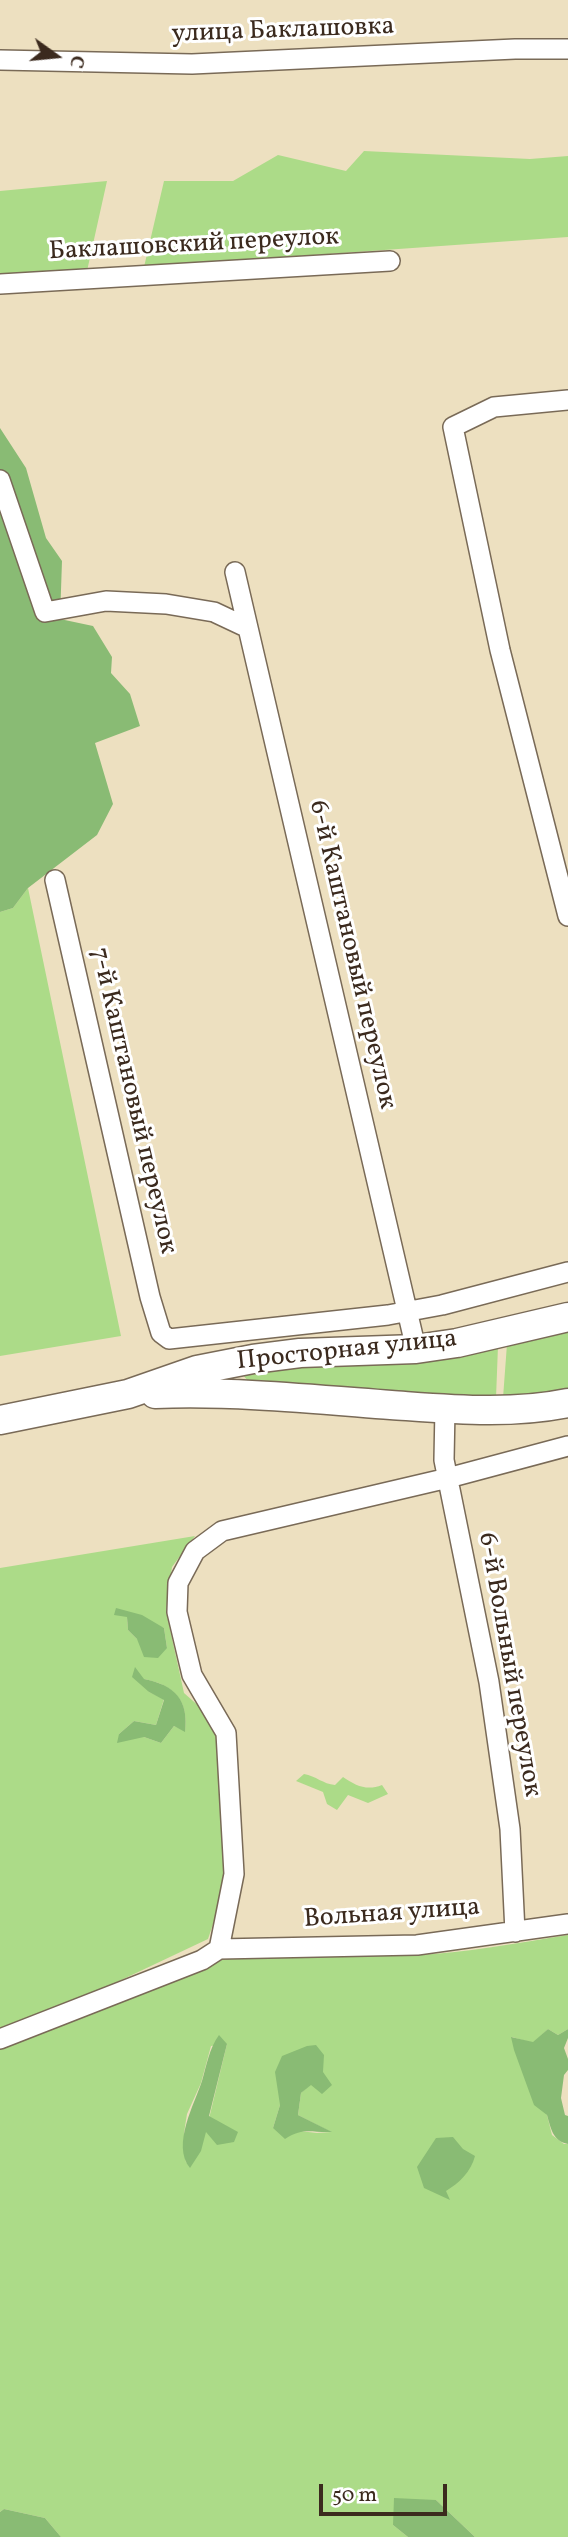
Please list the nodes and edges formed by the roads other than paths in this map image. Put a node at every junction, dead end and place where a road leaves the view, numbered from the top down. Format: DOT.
graph roads {
  1 [pos="568,49"];
  2 [pos="0,60"];
  3 [pos="390,261"];
  4 [pos="0,284"];
  5 [pos="568,400"];
  6 [pos="0,481"];
  7 [pos="235,572"];
  8 [pos="248,628"];
  9 [pos="55,880"];
  10 [pos="568,916"];
  11 [pos="568,1272"];
  12 [pos="407,1311"];
  13 [pos="568,1317"];
  14 [pos="416,1349"];
  15 [pos="230,1363"];
  16 [pos="128,1394"];
  17 [pos="235,1394"];
  18 [pos="568,1403"];
  19 [pos="445,1409"];
  20 [pos="0,1420"];
  21 [pos="568,1446"];
  22 [pos="448,1478"];
  23 [pos="568,1924"];
  24 [pos="515,1932"];
  25 [pos="219,1949"];
  26 [pos="0,2039"];
  1 -- 2 [label="street, улица Баклашовка"];
  3 -- 4 [label="street, Баклашовский переулок"];
  5 -- 10 [label="street"];
  6 -- 8 [label="street"];
  7 -- 8 [label="street, 6-й Каштановый переулок"];
  8 -- 12 [label="street, 6-й Каштановый переулок"];
  9 -- 12 [label="street, 7-й Каштановый переулок"];
  11 -- 12 [label="street"];
  12 -- 14 [label="street, 6-й Каштановый переулок"];
  13 -- 14 [label="main road, Просторная улица"];
  14 -- 15 [label="main road, Просторная улица"];
  15 -- 16 [label="main road, Просторная улица"];
  15 -- 17 [label="main road"];
  16 -- 17 [label="main road, Просторная улица"];
  16 -- 20 [label="main road, Просторная улица"];
  17 -- 19 [label="main road, Просторная улица"];
  18 -- 19 [label="main road, Просторная улица"];
  19 -- 22 [label="street, 6-й Вольный переулок"];
  21 -- 22 [label="street"];
  22 -- 24 [label="street, 6-й Вольный переулок"];
  22 -- 25 [label="street"];
  23 -- 24 [label="street, Вольная улица"];
  24 -- 25 [label="street, Вольная улица"];
  25 -- 26 [label="street"];
}
